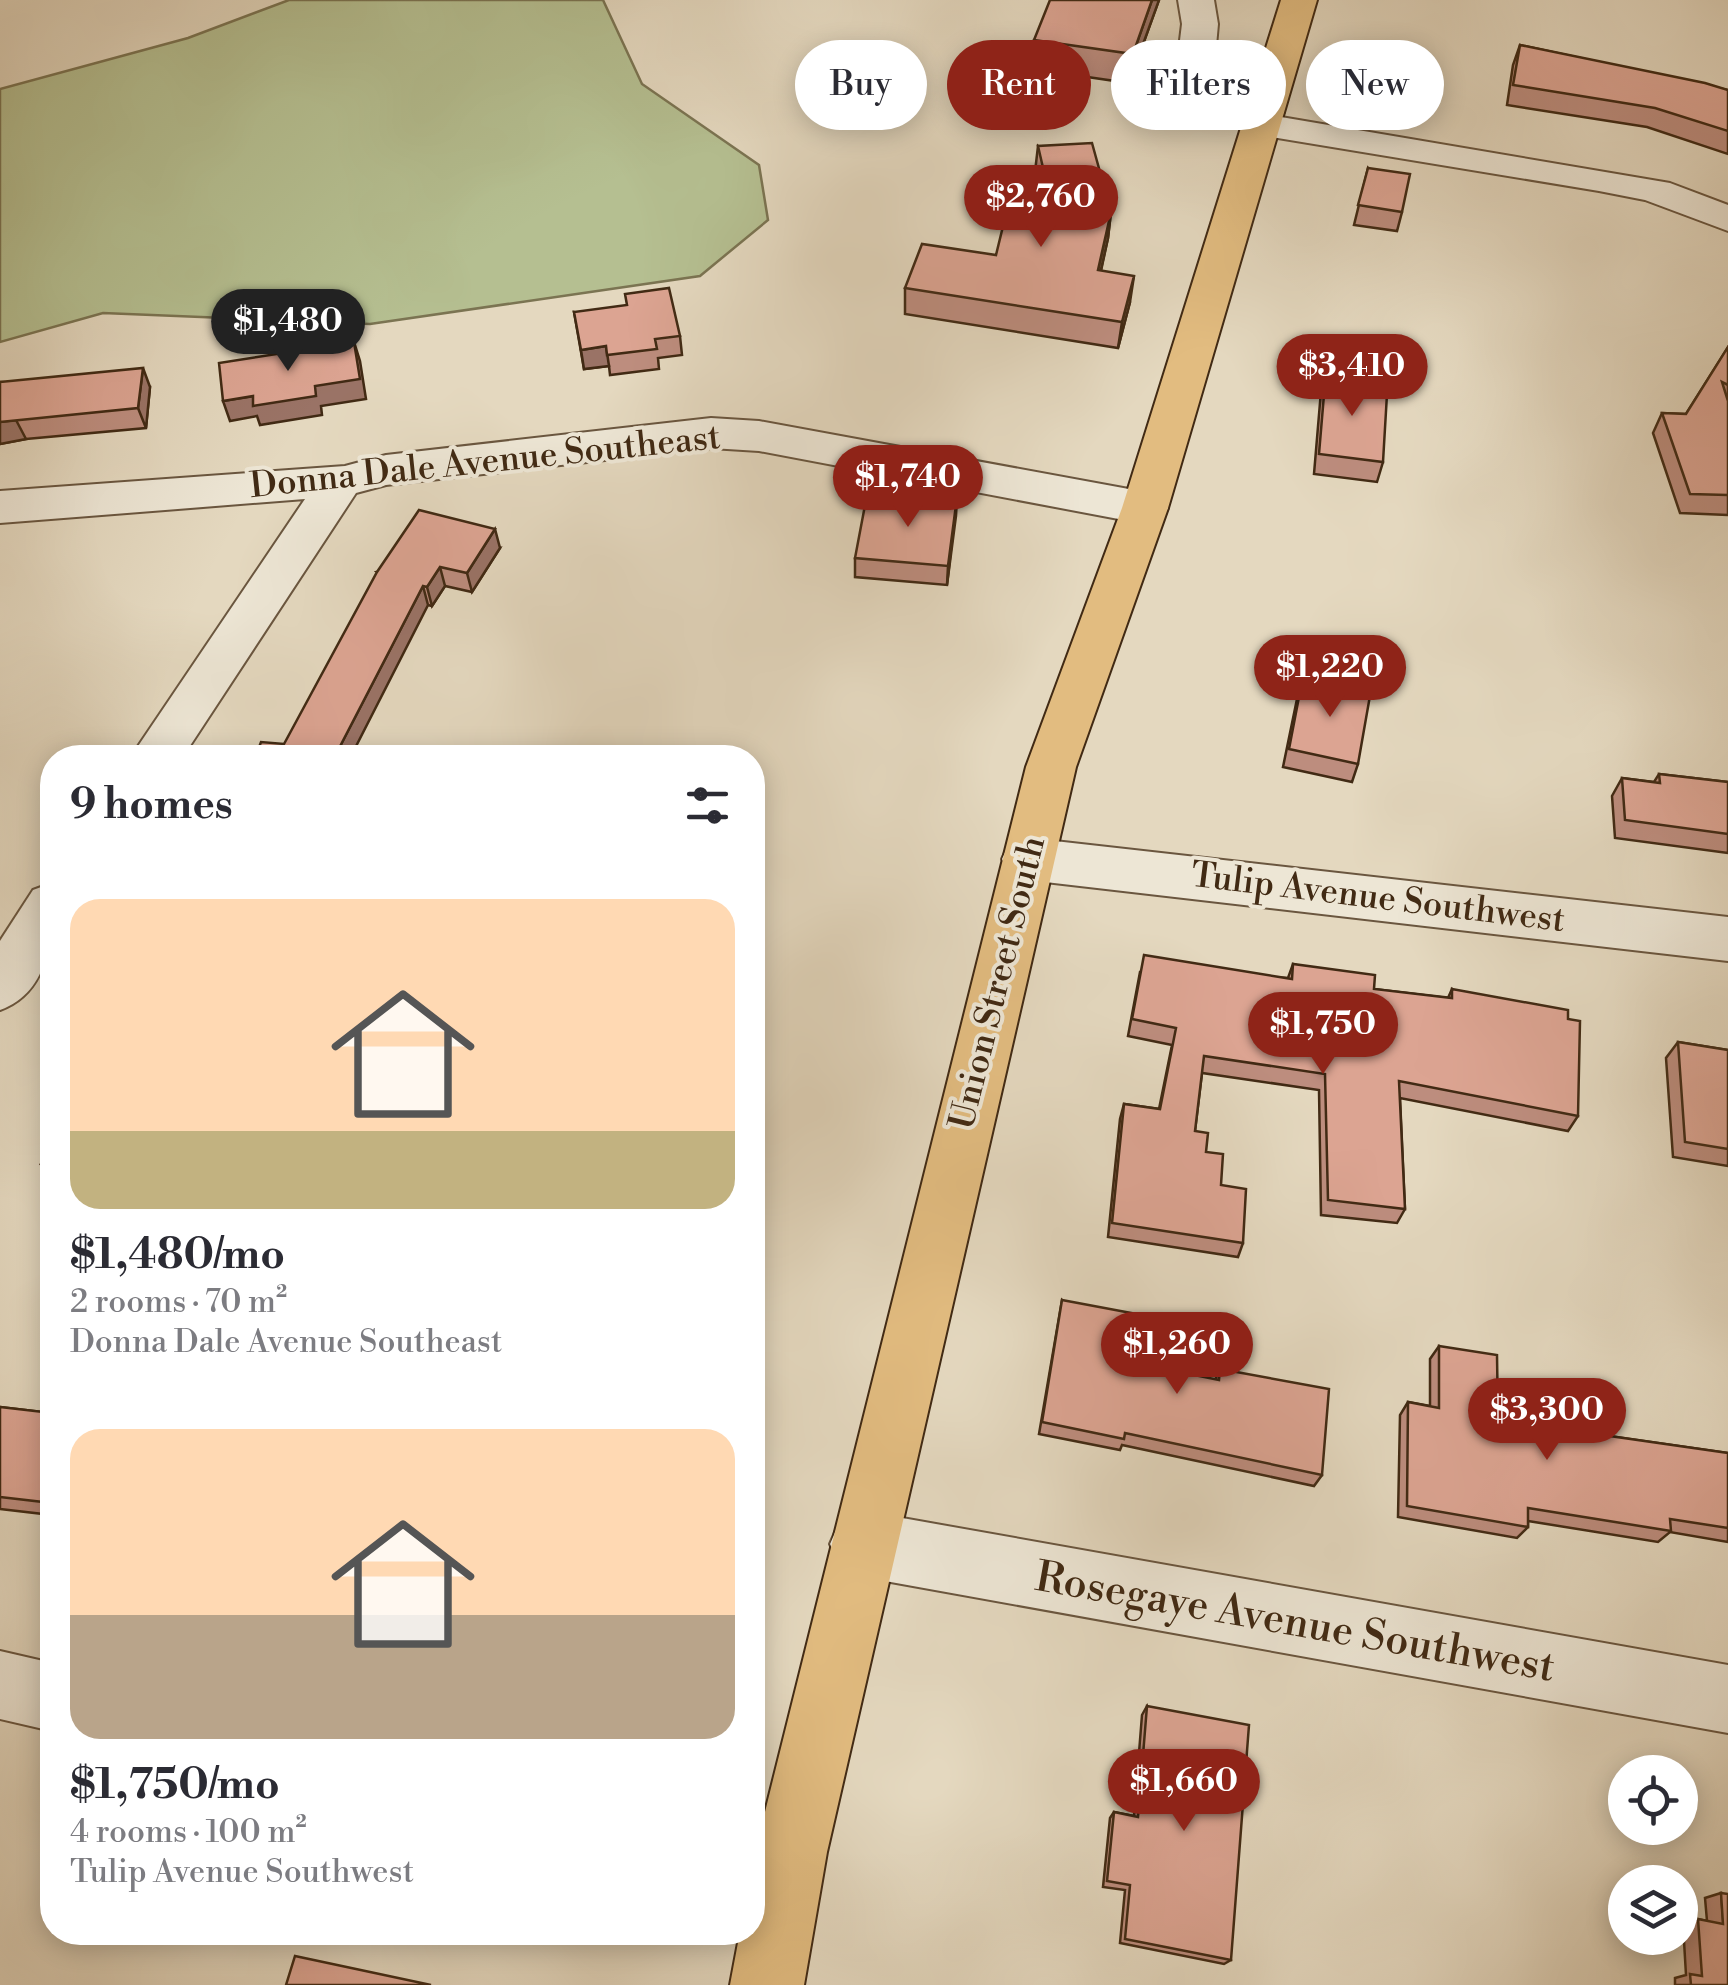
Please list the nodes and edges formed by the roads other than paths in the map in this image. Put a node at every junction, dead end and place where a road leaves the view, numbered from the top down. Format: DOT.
graph roads {
  1 [pos="1196,0"];
  2 [pos="1299,0"];
  3 [pos="1198,40"];
  4 [pos="1286,43"];
  5 [pos="1286,123"];
  6 [pos="1260,130"];
  7 [pos="1728,219"];
  8 [pos="341,481"];
  9 [pos="0,507"];
  10 [pos="1145,508"];
  11 [pos="163,745"];
  12 [pos="1028,859"];
  13 [pos="40,924"];
  14 [pos="1728,939"];
  15 [pos="0,986"];
  16 [pos="862,1544"];
  17 [pos="0,1685"];
  18 [pos="40,1694"];
  19 [pos="1728,1698"];
  20 [pos="772,1848"];
  21 [pos="767,1985"];
  1 -- 3 [label="street"];
  2 -- 4 [label="main road, Union Street South"];
  5 -- 7 [label="street"];
  6 -- 10 [label="main road, Union Street South"];
  8 -- 9 [label="street, Donna Dale Avenue Southeast"];
  8 -- 10 [label="street, Donna Dale Avenue Southeast"];
  8 -- 11 [label="street"];
  10 -- 12 [label="main road, Union Street South"];
  12 -- 14 [label="street, Tulip Avenue Southwest"];
  12 -- 16 [label="main road, Union Street South"];
  13 -- 15 [label="street"];
  16 -- 19 [label="street, Rosegaye Avenue Southwest"];
  16 -- 20 [label="main road, Union Street South"];
  17 -- 18 [label="street"];
  20 -- 21 [label="main road, Union Street South"];
}
